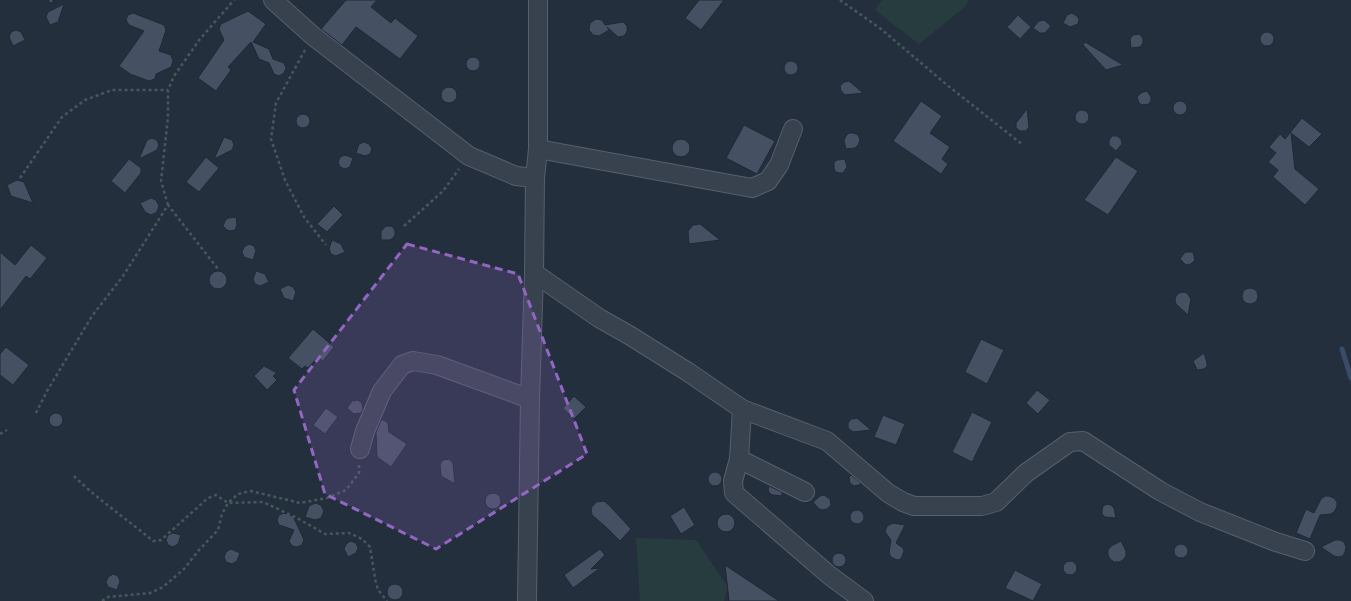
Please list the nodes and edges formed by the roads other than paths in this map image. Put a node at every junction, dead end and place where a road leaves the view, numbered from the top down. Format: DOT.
graph roads {
  1 [pos="273,0"];
  2 [pos="538,0"];
  3 [pos="793,129"];
  4 [pos="538,149"];
  5 [pos="535,178"];
  6 [pos="534,273"];
  7 [pos="530,399"];
  8 [pos="742,409"];
  9 [pos="360,449"];
  10 [pos="739,459"];
  11 [pos="805,492"];
  12 [pos="1306,551"];
  13 [pos="527,601"];
  14 [pos="864,601"];
  1 -- 5 [label="street"];
  2 -- 4 [label="street"];
  3 -- 4 [label="street"];
  4 -- 5 [label="street"];
  5 -- 6 [label="street"];
  6 -- 7 [label="street"];
  6 -- 8 [label="street"];
  7 -- 9 [label="street"];
  7 -- 13 [label="street"];
  8 -- 10 [label="street"];
  8 -- 12 [label="street"];
  10 -- 11 [label="street"];
  10 -- 14 [label="street"];
}
